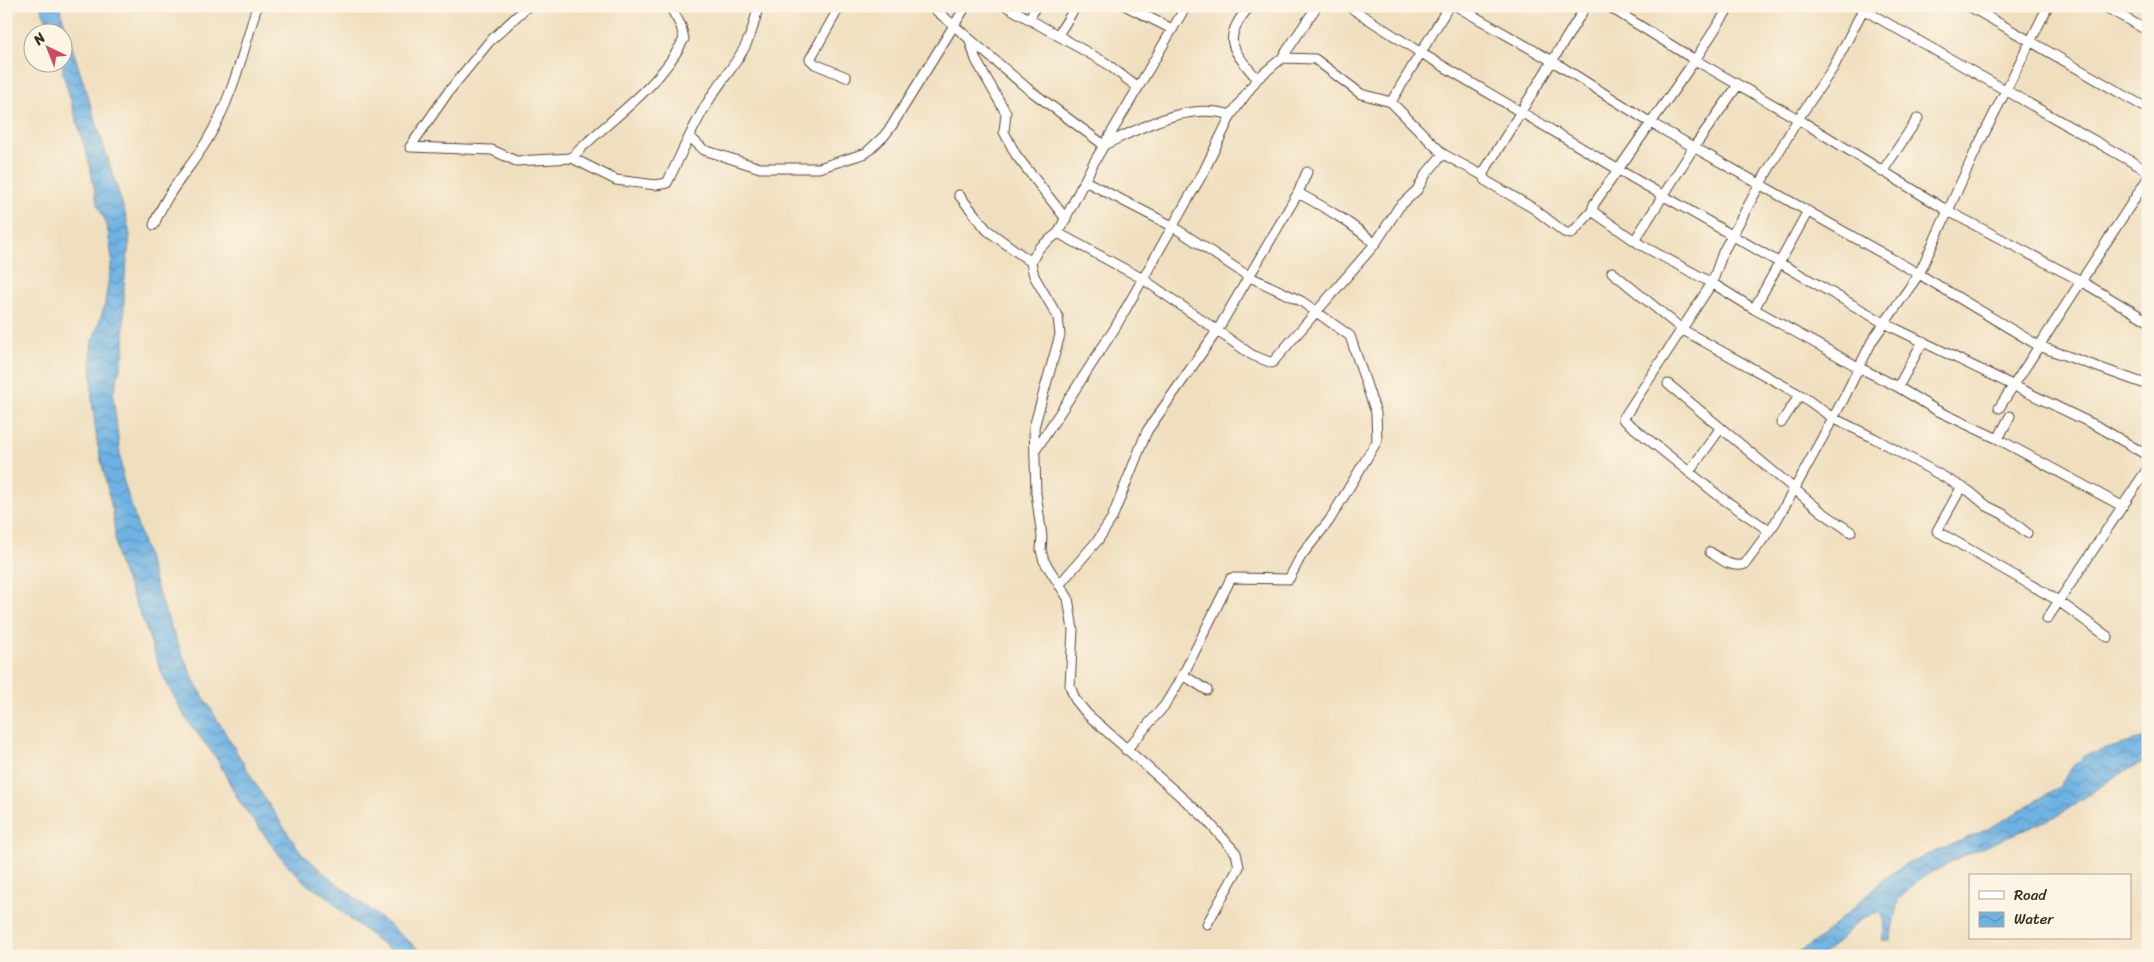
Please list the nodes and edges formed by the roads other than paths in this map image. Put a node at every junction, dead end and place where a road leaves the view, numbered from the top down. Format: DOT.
graph roads {
  1 [pos="257,6"];
  2 [pos="528,6"];
  3 [pos="670,6"];
  4 [pos="758,6"];
  5 [pos="840,6"];
  6 [pos="931,6"];
  7 [pos="966,6"];
  8 [pos="1006,6"];
  9 [pos="1036,6"];
  10 [pos="1076,6"];
  11 [pos="1126,6"];
  12 [pos="1186,6"];
  13 [pos="1250,6"];
  14 [pos="1317,6"];
  15 [pos="1348,6"];
  16 [pos="1449,6"];
  17 [pos="1456,6"];
  18 [pos="1586,6"];
  19 [pos="1608,6"];
  20 [pos="1730,6"];
  21 [pos="2048,6"];
  22 [pos="2104,6"];
  23 [pos="1862,7"];
  24 [pos="1970,7"];
  25 [pos="1030,20"];
  26 [pos="953,26"];
  27 [pos="1172,29"];
  28 [pos="2148,31"];
  29 [pos="1058,34"];
  30 [pos="970,40"];
  31 [pos="2032,42"];
  32 [pos="1421,53"];
  33 [pos="1282,58"];
  34 [pos="1695,60"];
  35 [pos="1554,62"];
  36 [pos="846,77"];
  37 [pos="1257,79"];
  38 [pos="1738,84"];
  39 [pos="1137,87"];
  40 [pos="2007,90"];
  41 [pos="1391,102"];
  42 [pos="2148,109"];
  43 [pos="1522,112"];
  44 [pos="1231,115"];
  45 [pos="1798,118"];
  46 [pos="1918,118"];
  47 [pos="1650,123"];
  48 [pos="690,137"];
  49 [pos="1104,145"];
  50 [pos="1694,147"];
  51 [pos="1443,154"];
  52 [pos="571,158"];
  53 [pos="1619,170"];
  54 [pos="1882,171"];
  55 [pos="2148,171"];
  56 [pos="1307,172"];
  57 [pos="1482,175"];
  58 [pos="2148,178"];
  59 [pos="1084,181"];
  60 [pos="1760,184"];
  61 [pos="1298,193"];
  62 [pos="959,195"];
  63 [pos="1662,195"];
  64 [pos="1592,211"];
  65 [pos="1808,211"];
  66 [pos="1948,211"];
  67 [pos="1066,219"];
  68 [pos="154,225"];
  69 [pos="1172,226"];
  70 [pos="1058,233"];
  71 [pos="1732,236"];
  72 [pos="1635,240"];
  73 [pos="1375,244"];
  74 [pos="1030,262"];
  75 [pos="1780,262"];
  76 [pos="1612,272"];
  77 [pos="1919,274"];
  78 [pos="1248,276"];
  79 [pos="1143,279"];
  80 [pos="2081,281"];
  81 [pos="1712,282"];
  82 [pos="1754,309"];
  83 [pos="1317,312"];
  84 [pos="2148,321"];
  85 [pos="1884,323"];
  86 [pos="1682,330"];
  87 [pos="1218,331"];
  88 [pos="1923,341"];
  89 [pos="2039,346"];
  90 [pos="1858,367"];
  91 [pos="1668,384"];
  92 [pos="2148,385"];
  93 [pos="1898,387"];
  94 [pos="2012,387"];
  95 [pos="1799,396"];
  96 [pos="1999,408"];
  97 [pos="2010,416"];
  98 [pos="1833,418"];
  99 [pos="1781,423"];
  100 [pos="1720,429"];
  101 [pos="1998,439"];
  102 [pos="1035,452"];
  103 [pos="2148,456"];
  104 [pos="2148,468"];
  105 [pos="1689,472"];
  106 [pos="1795,488"];
  107 [pos="1961,488"];
  108 [pos="2122,506"];
  109 [pos="1768,530"];
  110 [pos="1851,532"];
  111 [pos="2027,532"];
  112 [pos="1710,552"];
  113 [pos="1059,585"];
  114 [pos="2057,600"];
  115 [pos="2047,619"];
  116 [pos="2108,636"];
  117 [pos="1183,674"];
  118 [pos="1207,690"];
  119 [pos="1126,750"];
  120 [pos="1207,924"];
  1 -- 68 [label="street"];
  2 -- 52 [label="street"];
  3 -- 52 [label="street"];
  4 -- 48 [label="street"];
  5 -- 36 [label="street"];
  6 -- 26 [label="street"];
  7 -- 26 [label="street"];
  8 -- 25 [label="street"];
  9 -- 25 [label="street"];
  10 -- 29 [label="street"];
  11 -- 27 [label="street"];
  12 -- 27 [label="street"];
  13 -- 37 [label="street"];
  14 -- 33 [label="street"];
  15 -- 32 [label="street"];
  16 -- 32 [label="street"];
  17 -- 35 [label="street"];
  18 -- 35 [label="street"];
  19 -- 34 [label="street"];
  20 -- 34 [label="street"];
  21 -- 31 [label="street"];
  22 -- 28 [label="street"];
  23 -- 40 [label="street"];
  23 -- 45 [label="street"];
  24 -- 31 [label="street"];
  25 -- 29 [label="street"];
  26 -- 30 [label="street"];
  26 -- 48 [label="street"];
  27 -- 39 [label="street"];
  29 -- 39 [label="street"];
  30 -- 49 [label="street"];
  30 -- 67 [label="street"];
  31 -- 40 [label="street"];
  31 -- 42 [label="street"];
  32 -- 41 [label="street"];
  32 -- 43 [label="street"];
  33 -- 37 [label="street"];
  33 -- 41 [label="street"];
  34 -- 38 [label="street"];
  34 -- 47 [label="street"];
  35 -- 43 [label="street"];
  35 -- 47 [label="street"];
  37 -- 44 [label="street"];
  38 -- 45 [label="street"];
  38 -- 50 [label="street"];
  39 -- 49 [label="street"];
  40 -- 55 [label="street"];
  40 -- 66 [label="street"];
  41 -- 51 [label="street"];
  43 -- 53 [label="street"];
  43 -- 57 [label="street"];
  44 -- 49 [label="street"];
  44 -- 69 [label="street"];
  45 -- 54 [label="street"];
  45 -- 60 [label="street"];
  46 -- 54 [label="street"];
  47 -- 50 [label="street"];
  47 -- 53 [label="street"];
  48 -- 52 [label="street"];
  49 -- 59 [label="street"];
  50 -- 60 [label="street"];
  50 -- 63 [label="street"];
  51 -- 57 [label="street"];
  51 -- 73 [label="street"];
  53 -- 63 [label="street"];
  53 -- 64 [label="street"];
  54 -- 66 [label="street"];
  56 -- 61 [label="street"];
  57 -- 64 [label="street"];
  58 -- 80 [label="street"];
  59 -- 67 [label="street"];
  59 -- 69 [label="street"];
  60 -- 65 [label="street"];
  60 -- 71 [label="street"];
  61 -- 73 [label="street"];
  61 -- 78 [label="street"];
  62 -- 74 [label="street"];
  63 -- 71 [label="street"];
  63 -- 72 [label="street"];
  64 -- 72 [label="street"];
  65 -- 75 [label="street"];
  65 -- 77 [label="street"];
  66 -- 77 [label="street"];
  66 -- 80 [label="street"];
  67 -- 70 [label="street"];
  69 -- 78 [label="street"];
  69 -- 79 [label="street"];
  70 -- 74 [label="street"];
  70 -- 79 [label="street"];
  71 -- 75 [label="street"];
  71 -- 81 [label="street"];
  72 -- 81 [label="street"];
  73 -- 83 [label="street"];
  74 -- 102 [label="street"];
  75 -- 82 [label="street"];
  75 -- 85 [label="street"];
  76 -- 86 [label="street"];
  77 -- 85 [label="street"];
  77 -- 89 [label="street"];
  78 -- 83 [label="street"];
  78 -- 87 [label="street"];
  79 -- 87 [label="street"];
  79 -- 102 [label="street"];
  80 -- 84 [label="street"];
  80 -- 89 [label="street"];
  81 -- 82 [label="street"];
  81 -- 86 [label="street"];
  82 -- 90 [label="street"];
  83 -- 87 [label="street"];
  83 -- 117 [label="street"];
  85 -- 88 [label="street"];
  85 -- 90 [label="street"];
  86 -- 95 [label="street"];
  86 -- 105 [label="street"];
  87 -- 113 [label="street"];
  88 -- 93 [label="street"];
  88 -- 94 [label="street"];
  89 -- 92 [label="street"];
  89 -- 94 [label="street"];
  90 -- 93 [label="street"];
  90 -- 98 [label="street"];
  91 -- 100 [label="street"];
  93 -- 101 [label="street"];
  94 -- 96 [label="street"];
  94 -- 103 [label="street"];
  95 -- 98 [label="street"];
  95 -- 99 [label="street"];
  97 -- 101 [label="street"];
  98 -- 106 [label="street"];
  98 -- 107 [label="street"];
  100 -- 105 [label="street"];
  100 -- 106 [label="street"];
  101 -- 108 [label="street"];
  102 -- 113 [label="street"];
  104 -- 108 [label="street"];
  105 -- 109 [label="street"];
  106 -- 109 [label="street"];
  106 -- 110 [label="street"];
  107 -- 111 [label="street"];
  107 -- 114 [label="street"];
  108 -- 114 [label="street"];
  109 -- 112 [label="street"];
  113 -- 119 [label="street"];
  114 -- 115 [label="street"];
  114 -- 116 [label="street"];
  117 -- 118 [label="street"];
  117 -- 119 [label="street"];
  119 -- 120 [label="street"];
}
